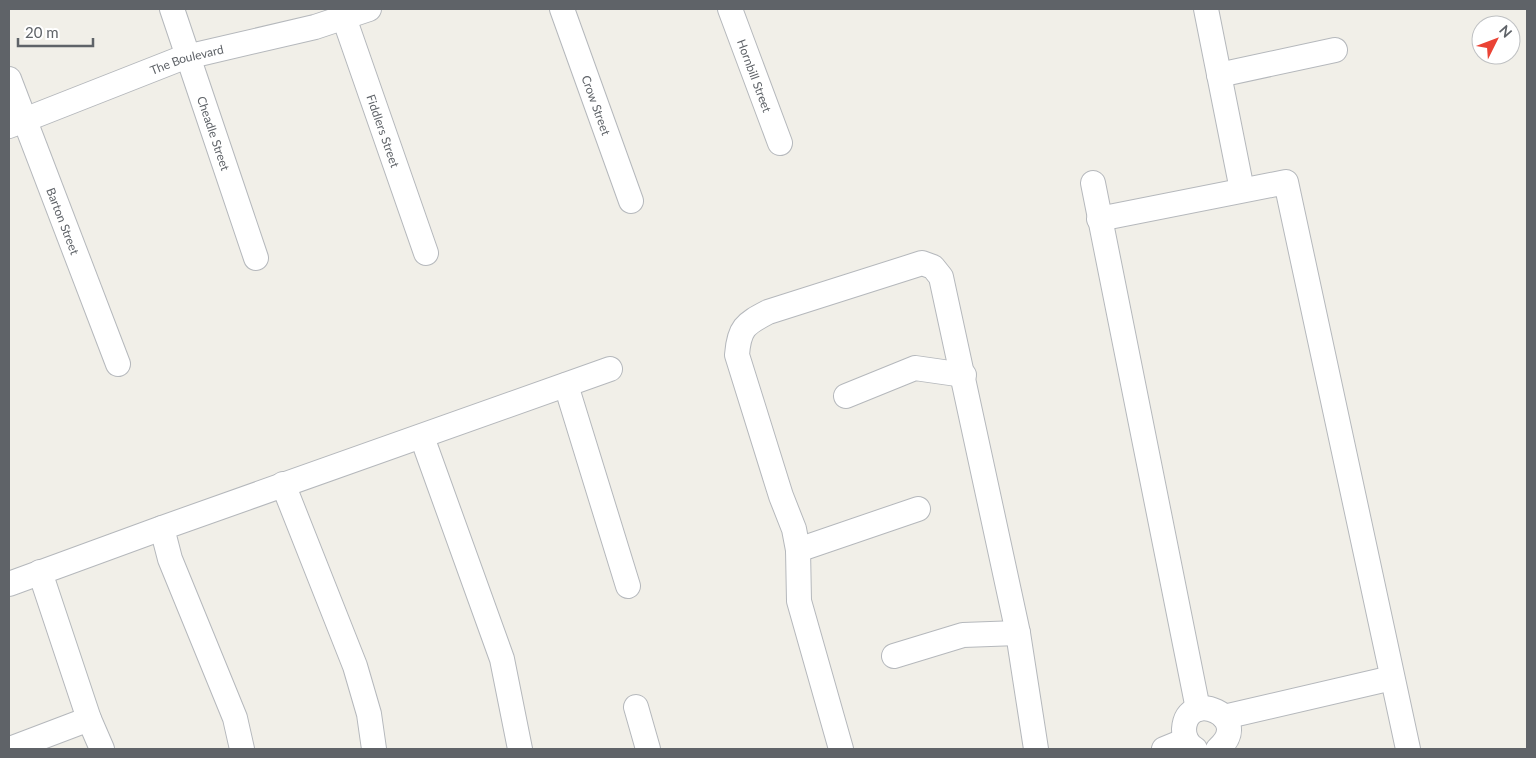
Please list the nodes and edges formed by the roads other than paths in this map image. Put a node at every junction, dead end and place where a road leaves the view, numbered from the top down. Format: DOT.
graph roads {
  1 [pos="172,9"];
  2 [pos="369,9"];
  3 [pos="562,9"];
  4 [pos="730,9"];
  5 [pos="1206,9"];
  6 [pos="343,14"];
  7 [pos="1335,50"];
  8 [pos="189,56"];
  9 [pos="1219,75"];
  10 [pos="9,79"];
  11 [pos="16,123"];
  12 [pos="780,143"];
  13 [pos="1092,183"];
  14 [pos="1242,190"];
  15 [pos="631,201"];
  16 [pos="1099,219"];
  17 [pos="426,253"];
  18 [pos="256,258"];
  19 [pos="118,364"];
  20 [pos="610,369"];
  21 [pos="964,374"];
  22 [pos="566,385"];
  23 [pos="846,396"];
  24 [pos="422,437"];
  25 [pos="283,484"];
  26 [pos="918,509"];
  27 [pos="162,528"];
  28 [pos="798,550"];
  29 [pos="40,572"];
  30 [pos="9,584"];
  31 [pos="628,586"];
  32 [pos="1018,633"];
  33 [pos="894,656"];
  34 [pos="1392,678"];
  35 [pos="636,707"];
  36 [pos="1198,709"];
  37 [pos="1224,717"];
  38 [pos="89,719"];
  39 [pos="1191,745"];
  40 [pos="10,749"];
  41 [pos="102,749"];
  42 [pos="242,749"];
  43 [pos="374,749"];
  44 [pos="520,749"];
  45 [pos="648,749"];
  46 [pos="841,749"];
  47 [pos="1036,749"];
  48 [pos="1164,749"];
  49 [pos="1218,749"];
  50 [pos="1408,749"];
  1 -- 8 [label="street, Cheadle Street"];
  2 -- 6 [label="street, The Boulevard"];
  3 -- 15 [label="street, Crow Street"];
  4 -- 12 [label="street, Hornbill Street"];
  5 -- 9 [label="street"];
  6 -- 8 [label="street, The Boulevard"];
  6 -- 17 [label="street, Fiddlers Street"];
  7 -- 9 [label="street"];
  8 -- 11 [label="street, The Boulevard"];
  8 -- 18 [label="street, Cheadle Street"];
  9 -- 14 [label="street"];
  10 -- 11 [label="street, Barton Street"];
  11 -- 19 [label="street, Barton Street"];
  13 -- 16 [label="street"];
  14 -- 16 [label="street"];
  14 -- 34 [label="street"];
  16 -- 36 [label="street"];
  20 -- 22 [label="street"];
  21 -- 23 [label="street"];
  21 -- 28 [label="street"];
  21 -- 32 [label="street"];
  22 -- 24 [label="street"];
  22 -- 31 [label="street"];
  24 -- 25 [label="street"];
  24 -- 44 [label="street"];
  25 -- 27 [label="street"];
  25 -- 43 [label="street"];
  26 -- 28 [label="street"];
  27 -- 29 [label="street"];
  27 -- 42 [label="street"];
  28 -- 46 [label="street"];
  29 -- 30 [label="street"];
  29 -- 38 [label="street"];
  32 -- 33 [label="street"];
  32 -- 47 [label="street"];
  34 -- 37 [label="street"];
  34 -- 50 [label="street"];
  35 -- 45 [label="street"];
  36 -- 37 [label="street"];
  36 -- 39 [label="street"];
  37 -- 49 [label="street"];
  38 -- 40 [label="street"];
  38 -- 41 [label="street"];
  39 -- 48 [label="street"];
}
